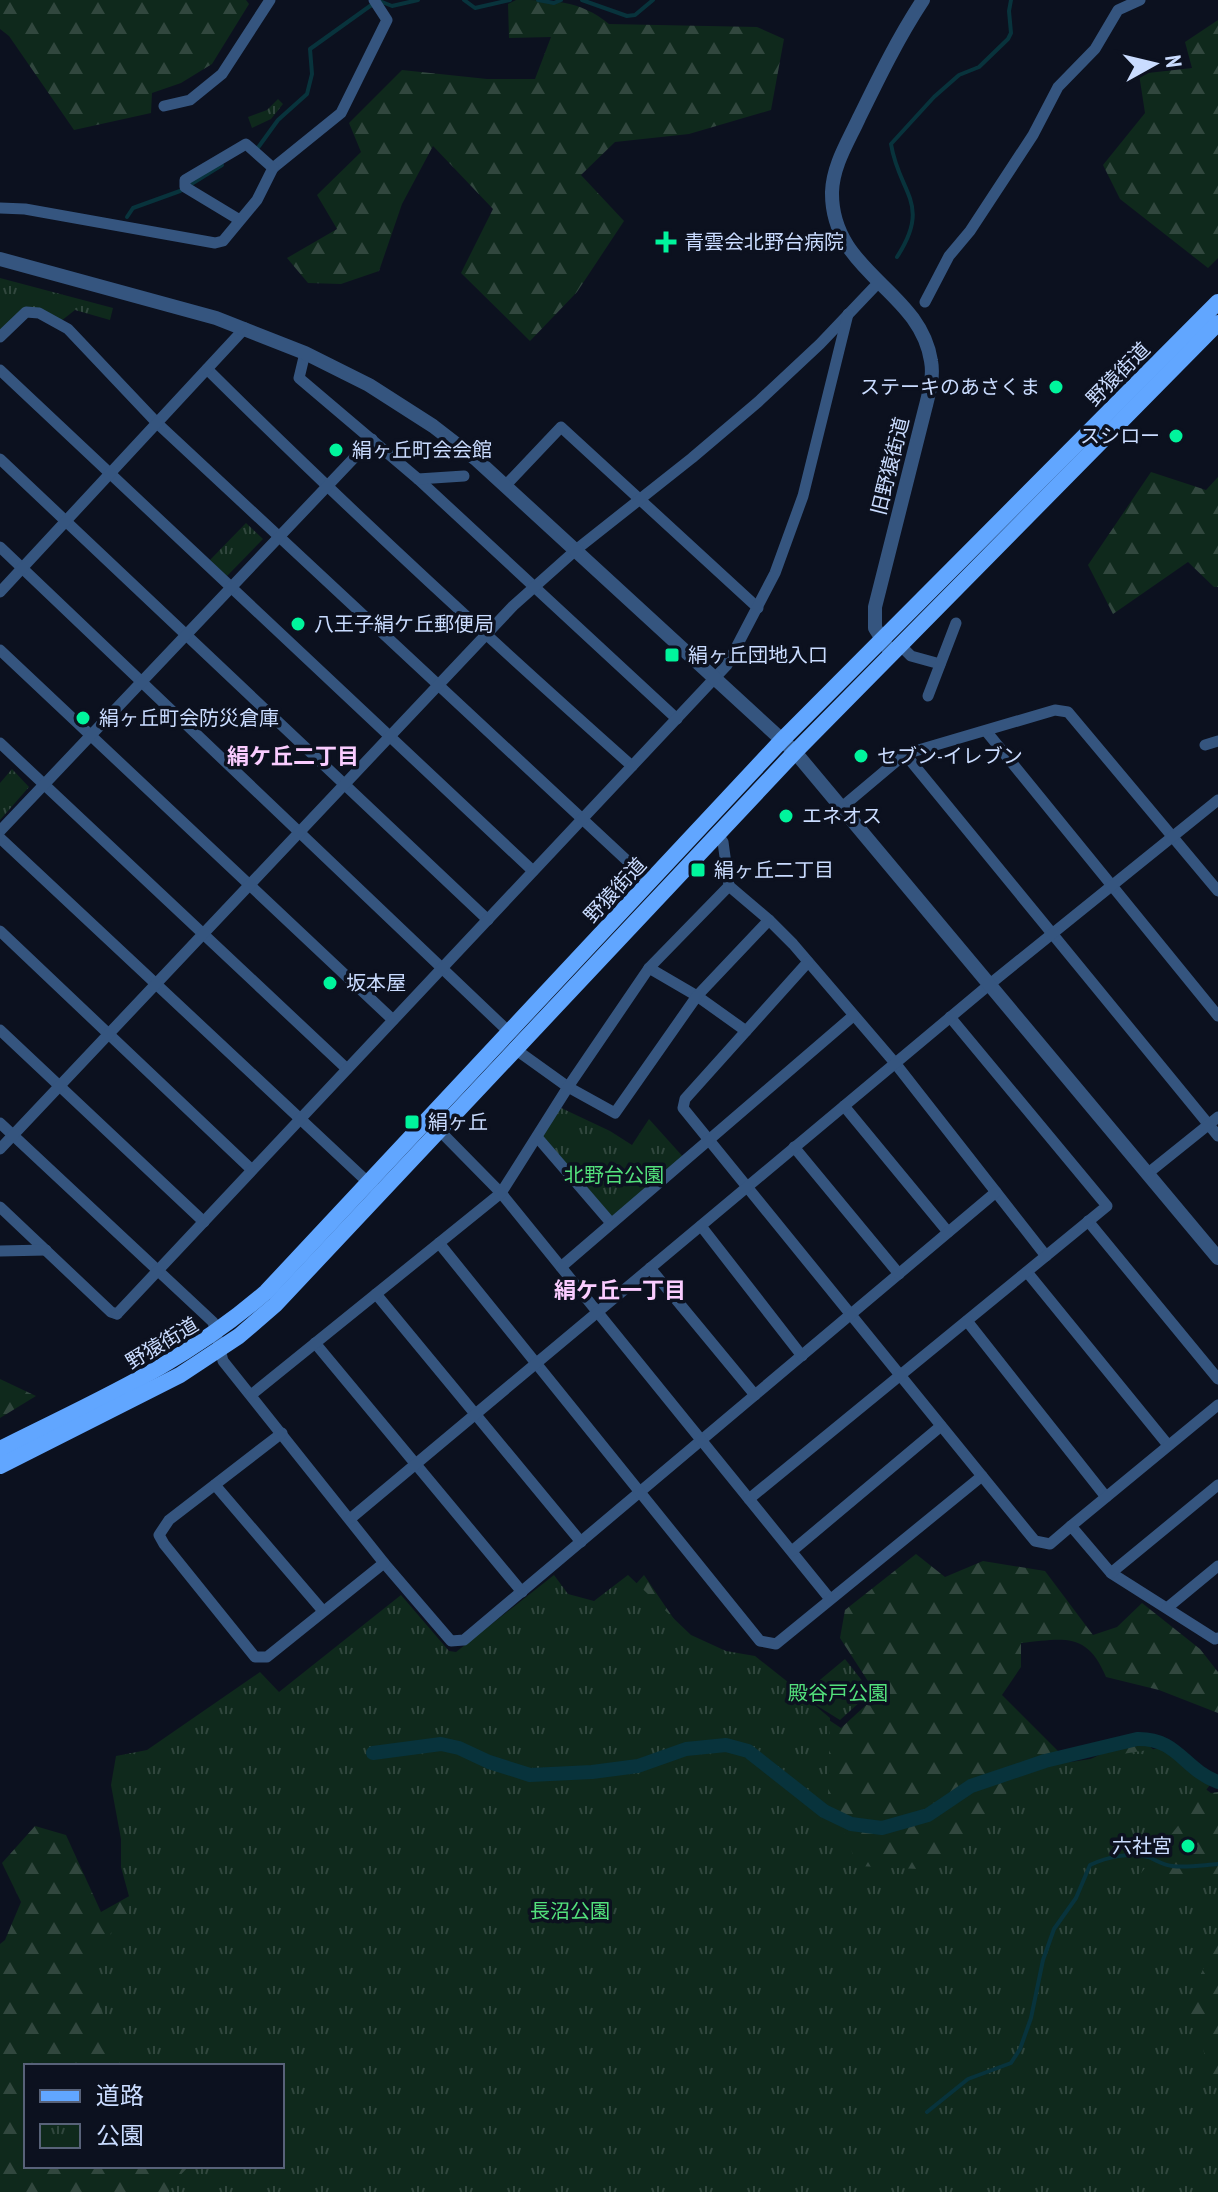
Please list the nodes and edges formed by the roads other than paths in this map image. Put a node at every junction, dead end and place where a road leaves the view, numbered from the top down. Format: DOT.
graph roads {
  1 [pos="270,0"];
  2 [pos="374,0"];
  3 [pos="923,0"];
  4 [pos="1140,0"];
  5 [pos="164,106"];
  6 [pos="273,168"];
  7 [pos="0,208"];
  8 [pos="238,219"];
  9 [pos="0,259"];
  10 [pos="879,282"];
  11 [pos="925,302"];
  12 [pos="1218,302"];
  13 [pos="848,314"];
  14 [pos="1218,323"];
  15 [pos="245,328"];
  16 [pos="0,337"];
  17 [pos="305,353"];
  18 [pos="207,369"];
  19 [pos="0,370"];
  20 [pos="157,423"];
  21 [pos="372,439"];
  22 [pos="0,459"];
  23 [pos="110,474"];
  24 [pos="464,476"];
  25 [pos="418,479"];
  26 [pos="506,485"];
  27 [pos="326,487"];
  28 [pos="639,499"];
  29 [pos="66,521"];
  30 [pos="278,538"];
  31 [pos="0,547"];
  32 [pos="577,549"];
  33 [pos="22,568"];
  34 [pos="231,587"];
  35 [pos="534,587"];
  36 [pos="0,592"];
  37 [pos="758,608"];
  38 [pos="956,623"];
  39 [pos="186,635"];
  40 [pos="485,635"];
  41 [pos="881,638"];
  42 [pos="0,650"];
  43 [pos="896,650"];
  44 [pos="940,664"];
  45 [pos="716,678"];
  46 [pos="141,682"];
  47 [pos="439,686"];
  48 [pos="928,696"];
  49 [pos="677,719"];
  50 [pos="986,731"];
  51 [pos="91,735"];
  52 [pos="390,736"];
  53 [pos="782,740"];
  54 [pos="1218,741"];
  55 [pos="0,743"];
  56 [pos="1205,745"];
  57 [pos="795,752"];
  58 [pos="905,754"];
  59 [pos="632,766"];
  60 [pos="344,784"];
  61 [pos="44,785"];
  62 [pos="1218,800"];
  63 [pos="842,807"];
  64 [pos="583,818"];
  65 [pos="0,831"];
  66 [pos="299,832"];
  67 [pos="717,834"];
  68 [pos="1174,836"];
  69 [pos="0,838"];
  70 [pos="533,871"];
  71 [pos="650,882"];
  72 [pos="250,885"];
  73 [pos="1111,885"];
  74 [pos="729,886"];
  75 [pos="1218,891"];
  76 [pos="488,920"];
  77 [pos="769,920"];
  78 [pos="0,931"];
  79 [pos="1054,933"];
  80 [pos="203,934"];
  81 [pos="808,962"];
  82 [pos="649,968"];
  83 [pos="442,969"];
  84 [pos="990,984"];
  85 [pos="157,985"];
  86 [pos="697,996"];
  87 [pos="853,1016"];
  88 [pos="1218,1016"];
  89 [pos="950,1017"];
  90 [pos="393,1020"];
  91 [pos="0,1030"];
  92 [pos="746,1031"];
  93 [pos="509,1032"];
  94 [pos="109,1034"];
  95 [pos="515,1049"];
  96 [pos="895,1063"];
  97 [pos="347,1069"];
  98 [pos="60,1086"];
  99 [pos="568,1087"];
  100 [pos="844,1106"];
  101 [pos="300,1119"];
  102 [pos="1213,1120"];
  103 [pos="0,1123"];
  104 [pos="440,1131"];
  105 [pos="13,1135"];
  106 [pos="1218,1136"];
  107 [pos="537,1137"];
  108 [pos="709,1140"];
  109 [pos="794,1147"];
  110 [pos="0,1149"];
  111 [pos="252,1170"];
  112 [pos="1147,1174"];
  113 [pos="747,1187"];
  114 [pos="375,1189"];
  115 [pos="996,1192"];
  116 [pos="501,1193"];
  117 [pos="0,1207"];
  118 [pos="1088,1221"];
  119 [pos="204,1222"];
  120 [pos="611,1223"];
  121 [pos="701,1226"];
  122 [pos="948,1232"];
  123 [pos="439,1243"];
  124 [pos="46,1250"];
  125 [pos="0,1251"];
  126 [pos="1046,1256"];
  127 [pos="1218,1258"];
  128 [pos="561,1267"];
  129 [pos="650,1268"];
  130 [pos="158,1270"];
  131 [pos="1027,1272"];
  132 [pos="899,1274"];
  133 [pos="376,1294"];
  134 [pos="597,1312"];
  135 [pos="117,1314"];
  136 [pos="851,1315"];
  137 [pos="967,1321"];
  138 [pos="216,1333"];
  139 [pos="315,1343"];
  140 [pos="219,1351"];
  141 [pos="802,1356"];
  142 [pos="536,1363"];
  143 [pos="900,1376"];
  144 [pos="1218,1379"];
  145 [pos="251,1395"];
  146 [pos="755,1395"];
  147 [pos="1218,1405"];
  148 [pos="475,1414"];
  149 [pos="941,1426"];
  150 [pos="282,1433"];
  151 [pos="701,1440"];
  152 [pos="1168,1445"];
  153 [pos="0,1449"];
  154 [pos="415,1464"];
  155 [pos="0,1466"];
  156 [pos="982,1476"];
  157 [pos="215,1485"];
  158 [pos="1218,1485"];
  159 [pos="640,1492"];
  160 [pos="1106,1497"];
  161 [pos="749,1499"];
  162 [pos="350,1519"];
  163 [pos="1071,1526"];
  164 [pos="581,1542"];
  165 [pos="792,1551"];
  166 [pos="384,1563"];
  167 [pos="1218,1566"];
  168 [pos="1111,1573"];
  169 [pos="522,1592"];
  170 [pos="830,1599"];
  171 [pos="1167,1608"];
  172 [pos="323,1611"];
  173 [pos="1218,1638"];
  1 -- 5 [label="street"];
  2 -- 6 [label="street"];
  3 -- 10 [label="street, 旧野猿街道"];
  4 -- 11 [label="street"];
  6 -- 8 [label="street"];
  6 -- 8 [label="street"];
  7 -- 8 [label="street"];
  9 -- 15 [label="street"];
  10 -- 13 [label="street"];
  10 -- 41 [label="street, 旧野猿街道"];
  12 -- 41 [label="main road, 野猿街道"];
  13 -- 28 [label="street"];
  13 -- 37 [label="street"];
  14 -- 43 [label="main road, 野猿街道"];
  15 -- 17 [label="street"];
  15 -- 18 [label="street"];
  16 -- 20 [label="street"];
  17 -- 21 [label="street"];
  17 -- 26 [label="street"];
  18 -- 20 [label="street"];
  18 -- 27 [label="street"];
  19 -- 23 [label="street"];
  20 -- 23 [label="street"];
  20 -- 30 [label="street"];
  21 -- 25 [label="street"];
  21 -- 27 [label="street"];
  22 -- 29 [label="street"];
  23 -- 29 [label="street"];
  23 -- 34 [label="street"];
  24 -- 25 [label="street"];
  25 -- 35 [label="street"];
  26 -- 28 [label="street"];
  26 -- 32 [label="street"];
  27 -- 30 [label="street"];
  27 -- 40 [label="street"];
  28 -- 32 [label="street"];
  28 -- 37 [label="street"];
  29 -- 33 [label="street"];
  29 -- 39 [label="street"];
  30 -- 34 [label="street"];
  30 -- 47 [label="street"];
  31 -- 33 [label="street"];
  32 -- 35 [label="street"];
  32 -- 45 [label="street"];
  33 -- 36 [label="street"];
  33 -- 46 [label="street"];
  34 -- 39 [label="street"];
  34 -- 52 [label="street"];
  35 -- 40 [label="street"];
  35 -- 49 [label="street"];
  37 -- 45 [label="street"];
  38 -- 44 [label="street"];
  39 -- 46 [label="street"];
  39 -- 60 [label="street"];
  40 -- 47 [label="street"];
  40 -- 59 [label="street"];
  41 -- 43 [label="street, 旧野猿街道"];
  41 -- 53 [label="main road, 野猿街道"];
  42 -- 51 [label="street"];
  43 -- 44 [label="street"];
  43 -- 57 [label="main road, 野猿街道"];
  44 -- 48 [label="street"];
  45 -- 49 [label="street"];
  45 -- 53 [label="street"];
  46 -- 51 [label="street"];
  46 -- 66 [label="street"];
  47 -- 52 [label="street"];
  47 -- 64 [label="street"];
  49 -- 59 [label="street"];
  50 -- 58 [label="street"];
  50 -- 68 [label="street"];
  50 -- 73 [label="street"];
  51 -- 61 [label="street"];
  51 -- 72 [label="street"];
  52 -- 60 [label="street"];
  52 -- 70 [label="street"];
  53 -- 57 [label="street"];
  53 -- 71 [label="main road, 野猿街道"];
  54 -- 56 [label="street"];
  55 -- 61 [label="street"];
  57 -- 63 [label="street"];
  57 -- 67 [label="main road, 野猿街道"];
  58 -- 63 [label="street"];
  58 -- 79 [label="street"];
  59 -- 64 [label="street"];
  60 -- 66 [label="street"];
  60 -- 76 [label="street"];
  61 -- 65 [label="street"];
  61 -- 80 [label="street"];
  62 -- 68 [label="street"];
  63 -- 84 [label="street"];
  64 -- 70 [label="street"];
  64 -- 71 [label="street"];
  66 -- 72 [label="street"];
  66 -- 83 [label="street"];
  67 -- 74 [label="street"];
  67 -- 95 [label="main road, 野猿街道"];
  68 -- 73 [label="street"];
  68 -- 75 [label="street"];
  69 -- 85 [label="street"];
  70 -- 76 [label="street"];
  71 -- 93 [label="main road, 野猿街道"];
  72 -- 80 [label="street"];
  72 -- 90 [label="street"];
  73 -- 79 [label="street"];
  73 -- 88 [label="street"];
  74 -- 77 [label="street"];
  74 -- 82 [label="street"];
  76 -- 83 [label="street"];
  77 -- 81 [label="street"];
  77 -- 86 [label="street"];
  78 -- 94 [label="street"];
  79 -- 84 [label="street"];
  79 -- 102 [label="street"];
  80 -- 85 [label="street"];
  80 -- 97 [label="street"];
  81 -- 87 [label="street"];
  81 -- 92 [label="street"];
  82 -- 86 [label="street"];
  82 -- 99 [label="street"];
  83 -- 90 [label="street"];
  83 -- 93 [label="street"];
  84 -- 89 [label="street"];
  84 -- 112 [label="street"];
  85 -- 94 [label="street"];
  85 -- 101 [label="street"];
  86 -- 92 [label="street"];
  86 -- 99 [label="street"];
  87 -- 96 [label="street"];
  87 -- 108 [label="street"];
  89 -- 96 [label="street"];
  89 -- 118 [label="street"];
  90 -- 97 [label="street"];
  91 -- 98 [label="street"];
  92 -- 108 [label="street"];
  93 -- 114 [label="main road, 野猿街道"];
  94 -- 98 [label="street"];
  94 -- 111 [label="street"];
  95 -- 99 [label="street"];
  95 -- 104 [label="main road, 野猿街道"];
  96 -- 100 [label="street"];
  96 -- 115 [label="street"];
  97 -- 101 [label="street"];
  98 -- 105 [label="street"];
  98 -- 119 [label="street"];
  99 -- 107 [label="street"];
  100 -- 109 [label="street"];
  100 -- 122 [label="street"];
  101 -- 111 [label="street"];
  101 -- 114 [label="street"];
  102 -- 106 [label="street"];
  102 -- 112 [label="street"];
  103 -- 105 [label="street"];
  104 -- 114 [label="main road, 野猿街道"];
  104 -- 116 [label="street"];
  105 -- 110 [label="street"];
  105 -- 130 [label="street"];
  107 -- 116 [label="street"];
  107 -- 120 [label="street"];
  108 -- 113 [label="street"];
  108 -- 120 [label="street"];
  109 -- 113 [label="street"];
  109 -- 132 [label="street"];
  111 -- 119 [label="street"];
  112 -- 127 [label="street"];
  113 -- 121 [label="street"];
  113 -- 136 [label="street"];
  114 -- 138 [label="main road, 野猿街道"];
  114 -- 140 [label="main road, 野猿街道"];
  115 -- 122 [label="street"];
  115 -- 126 [label="street"];
  116 -- 123 [label="street"];
  116 -- 128 [label="street"];
  117 -- 124 [label="street"];
  117 -- 135 [label="street"];
  118 -- 126 [label="street"];
  118 -- 144 [label="street"];
  119 -- 130 [label="street"];
  120 -- 128 [label="street"];
  121 -- 129 [label="street"];
  121 -- 141 [label="street"];
  122 -- 132 [label="street"];
  123 -- 133 [label="street"];
  123 -- 142 [label="street"];
  124 -- 125 [label="street"];
  124 -- 135 [label="street"];
  126 -- 131 [label="street"];
  128 -- 134 [label="street"];
  129 -- 134 [label="street"];
  129 -- 146 [label="street"];
  130 -- 135 [label="street"];
  130 -- 138 [label="street"];
  131 -- 137 [label="street"];
  131 -- 152 [label="street"];
  132 -- 136 [label="street"];
  133 -- 139 [label="street"];
  133 -- 148 [label="street"];
  134 -- 142 [label="street"];
  134 -- 151 [label="street"];
  136 -- 141 [label="street"];
  136 -- 143 [label="street"];
  137 -- 143 [label="street"];
  137 -- 160 [label="street"];
  138 -- 140 [label="street"];
  138 -- 153 [label="main road, 野猿街道"];
  139 -- 145 [label="street"];
  139 -- 154 [label="street"];
  140 -- 145 [label="street"];
  140 -- 155 [label="main road, 野猿街道"];
  141 -- 146 [label="street"];
  142 -- 148 [label="street"];
  142 -- 159 [label="street"];
  143 -- 149 [label="street"];
  143 -- 161 [label="street"];
  145 -- 150 [label="street"];
  146 -- 151 [label="street"];
  147 -- 152 [label="street"];
  148 -- 154 [label="street"];
  148 -- 164 [label="street"];
  149 -- 156 [label="street"];
  149 -- 165 [label="street"];
  150 -- 157 [label="street"];
  150 -- 162 [label="street"];
  151 -- 159 [label="street"];
  151 -- 161 [label="street"];
  152 -- 160 [label="street"];
  154 -- 162 [label="street"];
  154 -- 169 [label="street"];
  156 -- 163 [label="street"];
  156 -- 170 [label="street"];
  157 -- 172 [label="street"];
  157 -- 172 [label="street"];
  158 -- 168 [label="street"];
  159 -- 164 [label="street"];
  159 -- 170 [label="street"];
  160 -- 163 [label="street"];
  161 -- 165 [label="street"];
  162 -- 166 [label="street"];
  163 -- 168 [label="street"];
  164 -- 169 [label="street"];
  165 -- 170 [label="street"];
  166 -- 169 [label="street"];
  166 -- 172 [label="street"];
  167 -- 171 [label="street"];
  168 -- 171 [label="street"];
  171 -- 173 [label="street"];
}
